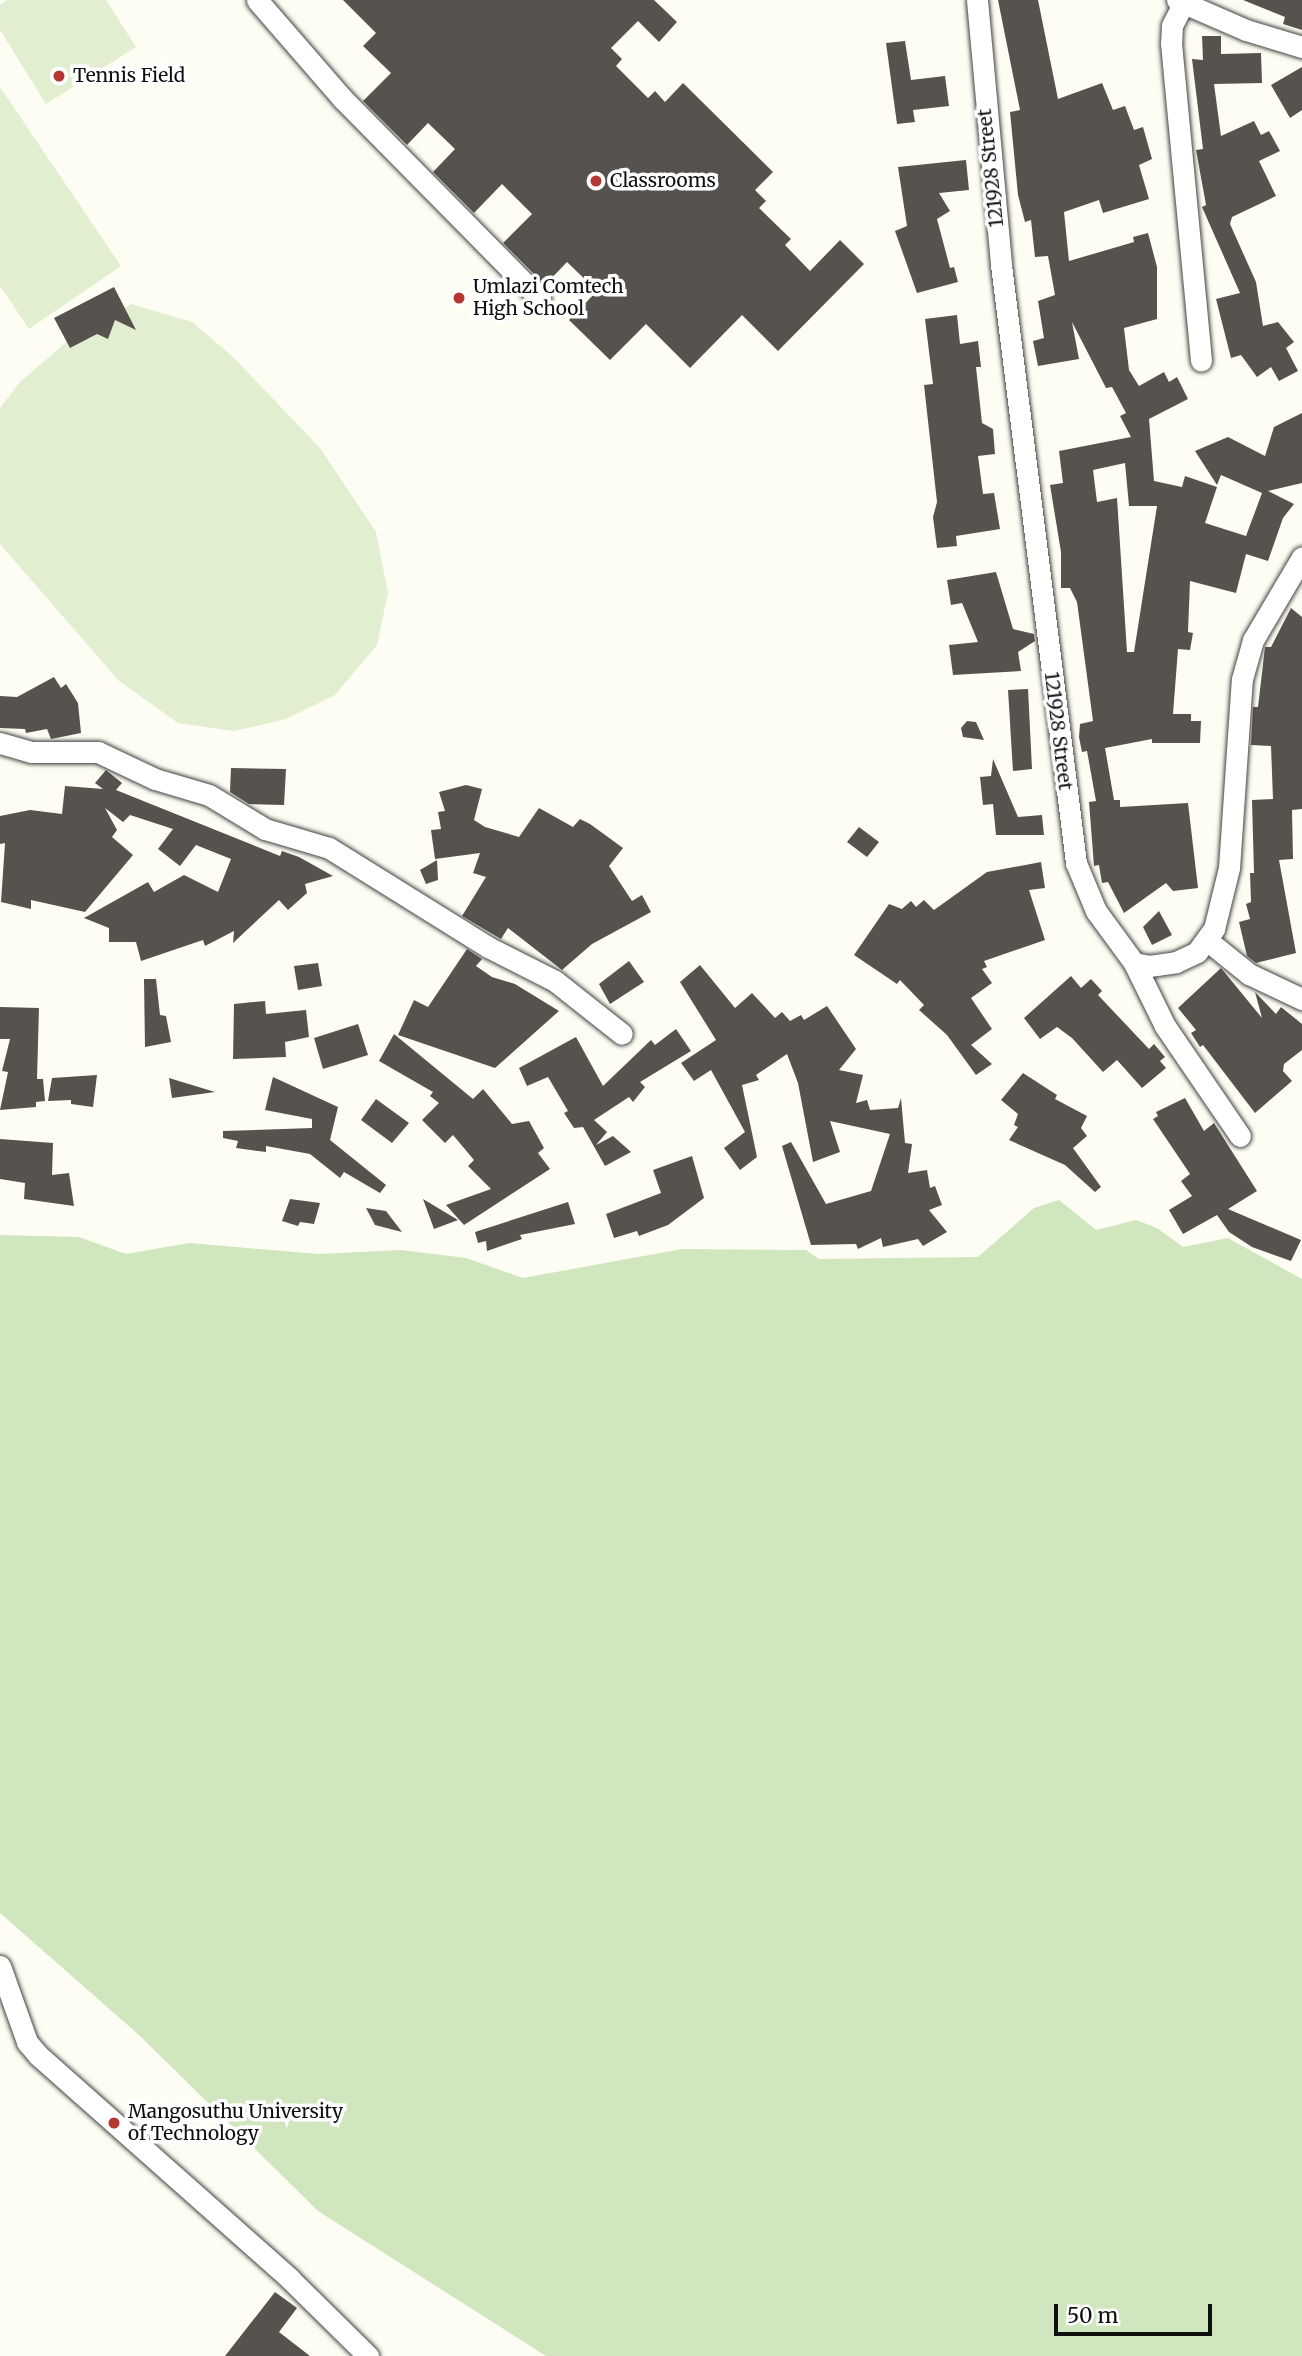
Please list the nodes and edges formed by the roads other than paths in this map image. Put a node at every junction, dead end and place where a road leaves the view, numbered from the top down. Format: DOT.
graph roads {
  1 [pos="257,0"];
  2 [pos="977,0"];
  3 [pos="1182,1"];
  4 [pos="1302,47"];
  5 [pos="540,299"];
  6 [pos="1201,361"];
  7 [pos="1302,557"];
  8 [pos="0,743"];
  9 [pos="1208,941"];
  10 [pos="1134,963"];
  11 [pos="1302,999"];
  12 [pos="622,1034"];
  13 [pos="1240,1136"];
  14 [pos="0,1966"];
  15 [pos="368,2356"];
  1 -- 5 [label="street"];
  2 -- 10 [label="street, 121928 Street"];
  3 -- 4 [label="street"];
  3 -- 6 [label="street"];
  7 -- 9 [label="street"];
  8 -- 12 [label="street"];
  9 -- 10 [label="street"];
  9 -- 11 [label="street"];
  10 -- 13 [label="street, 121928 Street"];
  14 -- 15 [label="street"];
}
